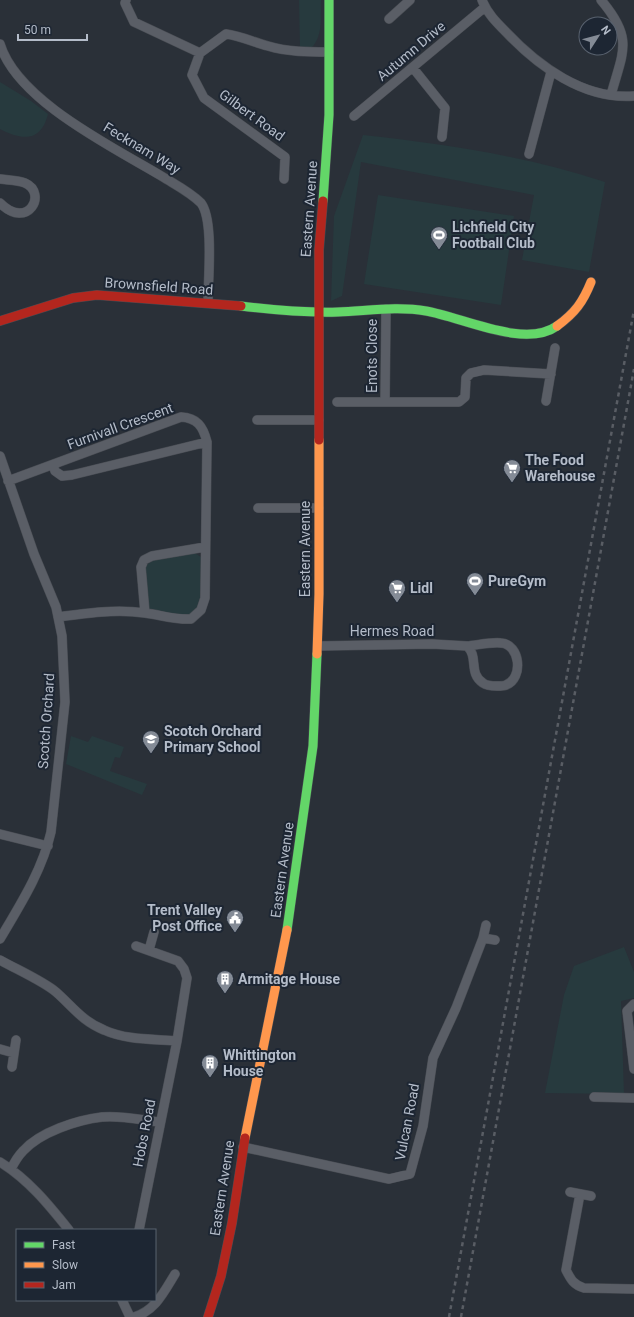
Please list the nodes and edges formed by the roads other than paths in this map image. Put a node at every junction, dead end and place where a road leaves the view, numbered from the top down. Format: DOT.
graph roads {
  1 [pos="126,0"];
  2 [pos="329,0"];
  3 [pos="410,0"];
  4 [pos="606,2"];
  5 [pos="483,4"];
  6 [pos="389,19"];
  7 [pos="1,48"];
  8 [pos="329,52"];
  9 [pos="200,54"];
  10 [pos="412,68"];
  11 [pos="551,72"];
  12 [pos="611,95"];
  13 [pos="634,96"];
  14 [pos="354,116"];
  15 [pos="442,137"];
  16 [pos="529,154"];
  17 [pos="284,179"];
  18 [pos="0,180"];
  19 [pos="0,203"];
  20 [pos="591,282"];
  21 [pos="208,303"];
  22 [pos="386,309"];
  23 [pos="320,311"];
  24 [pos="0,321"];
  25 [pos="555,348"];
  26 [pos="551,374"];
  27 [pos="546,401"];
  28 [pos="337,402"];
  29 [pos="386,402"];
  30 [pos="257,420"];
  31 [pos="319,420"];
  32 [pos="207,442"];
  33 [pos="0,456"];
  34 [pos="53,465"];
  35 [pos="8,481"];
  36 [pos="258,508"];
  37 [pos="319,508"];
  38 [pos="205,547"];
  39 [pos="145,613"];
  40 [pos="58,617"];
  41 [pos="318,646"];
  42 [pos="467,646"];
  43 [pos="0,834"];
  44 [pos="48,846"];
  45 [pos="486,924"];
  46 [pos="154,932"];
  47 [pos="483,938"];
  48 [pos="0,939"];
  49 [pos="495,940"];
  50 [pos="136,946"];
  51 [pos="149,950"];
  52 [pos="0,960"];
  53 [pos="634,1004"];
  54 [pos="16,1040"];
  55 [pos="177,1041"];
  56 [pos="0,1049"];
  57 [pos="14,1053"];
  58 [pos="12,1067"];
  59 [pos="634,1069"];
  60 [pos="594,1097"];
  61 [pos="634,1098"];
  62 [pos="160,1122"];
  63 [pos="243,1147"];
  64 [pos="0,1162"];
  65 [pos="11,1169"];
  66 [pos="570,1192"];
  67 [pos="580,1194"];
  68 [pos="591,1196"];
  69 [pos="68,1229"];
  70 [pos="139,1229"];
  71 [pos="175,1274"];
  72 [pos="634,1289"];
  73 [pos="122,1301"];
  74 [pos="130,1317"];
  75 [pos="134,1317"];
  76 [pos="208,1317"];
  1 -- 9 [label="street"];
  2 -- 8 [label="main road, Eastern Avenue"];
  3 -- 6 [label="street"];
  4 -- 12 [label="street"];
  5 -- 10 [label="street, Autumn Drive"];
  5 -- 11 [label="street"];
  7 -- 21 [label="street, Fecknam Way"];
  8 -- 9 [label="street"];
  8 -- 23 [label="main road, Eastern Avenue"];
  9 -- 17 [label="street, Gilbert Road"];
  10 -- 14 [label="street, Autumn Drive"];
  10 -- 15 [label="street"];
  11 -- 12 [label="street"];
  11 -- 16 [label="street"];
  12 -- 13 [label="street"];
  18 -- 19 [label="street"];
  20 -- 22 [label="main road, Brownsfield Road"];
  21 -- 23 [label="main road, Brownsfield Road"];
  21 -- 24 [label="main road, Brownsfield Road"];
  22 -- 23 [label="main road, Brownsfield Road"];
  22 -- 29 [label="street, Enots Close"];
  23 -- 31 [label="main road, Eastern Avenue"];
  25 -- 26 [label="street"];
  26 -- 27 [label="street"];
  26 -- 29 [label="street, Enots Close"];
  28 -- 29 [label="street, Enots Close"];
  30 -- 31 [label="street"];
  31 -- 37 [label="main road, Eastern Avenue"];
  32 -- 34 [label="street"];
  32 -- 34 [label="street, Furnivall Crescent"];
  32 -- 38 [label="street, Furnivall Crescent"];
  33 -- 35 [label="street, Scotch Orchard"];
  34 -- 35 [label="street, Furnivall Crescent"];
  35 -- 40 [label="street, Scotch Orchard"];
  36 -- 37 [label="street"];
  37 -- 41 [label="main road, Eastern Avenue"];
  38 -- 39 [label="street"];
  38 -- 39 [label="street, Furnivall Crescent"];
  39 -- 40 [label="street, Furnivall Crescent"];
  40 -- 44 [label="street, Scotch Orchard"];
  41 -- 42 [label="street, Hermes Road"];
  41 -- 63 [label="main road, Eastern Avenue"];
  42 -- 42 [label="street, Hermes Road"];
  43 -- 44 [label="street"];
  44 -- 48 [label="street, Scotch Orchard"];
  45 -- 47 [label="street, Vulcan Road"];
  46 -- 51 [label="street"];
  47 -- 49 [label="street"];
  47 -- 63 [label="street, Vulcan Road"];
  50 -- 51 [label="street, Hobs Road"];
  51 -- 55 [label="street, Hobs Road"];
  52 -- 55 [label="street"];
  53 -- 59 [label="street"];
  54 -- 57 [label="street"];
  55 -- 62 [label="street, Hobs Road"];
  56 -- 57 [label="street"];
  57 -- 58 [label="street"];
  60 -- 61 [label="street"];
  62 -- 65 [label="street"];
  62 -- 70 [label="street, Hobs Road"];
  63 -- 76 [label="main road, Eastern Avenue"];
  64 -- 65 [label="street"];
  65 -- 69 [label="street"];
  66 -- 67 [label="street"];
  67 -- 68 [label="street"];
  67 -- 72 [label="street"];
  71 -- 75 [label="street"];
  73 -- 74 [label="street"];
}
